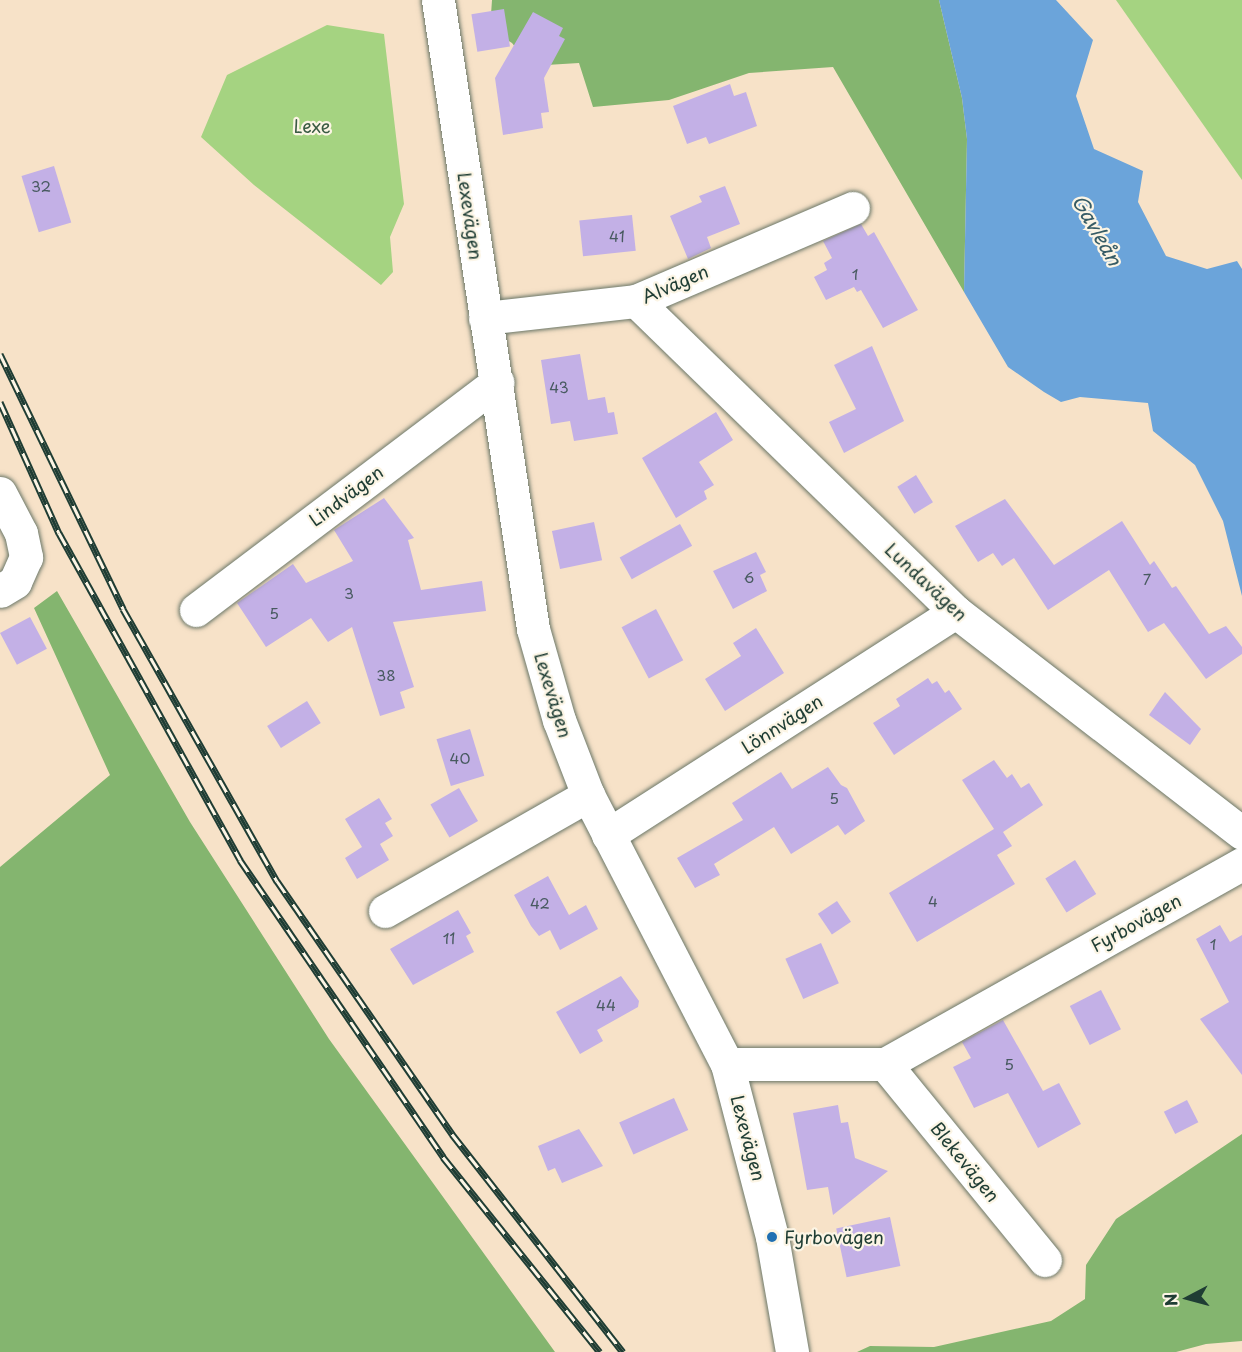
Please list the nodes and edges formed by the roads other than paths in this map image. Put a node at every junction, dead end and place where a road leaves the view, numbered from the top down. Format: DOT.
graph roads {
  1 [pos="438,0"];
  2 [pos="853,208"];
  3 [pos="636,302"];
  4 [pos="485,318"];
  5 [pos="497,382"];
  6 [pos="0,493"];
  7 [pos="0,591"];
  8 [pos="196,610"];
  9 [pos="956,612"];
  10 [pos="588,795"];
  11 [pos="1242,833"];
  12 [pos="608,835"];
  13 [pos="1242,864"];
  14 [pos="385,911"];
  15 [pos="727,1064"];
  16 [pos="885,1064"];
  17 [pos="1045,1260"];
  18 [pos="792,1352"];
  1 -- 4 [label="street, Lexevägen"];
  2 -- 3 [label="street, Alvägen"];
  3 -- 4 [label="street, Alvägen"];
  3 -- 9 [label="street, Lundavägen"];
  4 -- 5 [label="street, Lexevägen"];
  5 -- 8 [label="street, Lindvägen"];
  5 -- 10 [label="street, Lexevägen"];
  6 -- 7 [label="street"];
  9 -- 11 [label="street, Lundavägen"];
  9 -- 12 [label="street, Lönnvägen"];
  10 -- 12 [label="street, Lexevägen"];
  10 -- 14 [label="street"];
  12 -- 15 [label="street, Lexevägen"];
  13 -- 16 [label="street, Fyrbovägen"];
  15 -- 16 [label="street, Fyrbovägen"];
  15 -- 18 [label="street, Lexevägen"];
  16 -- 17 [label="street, Blekevägen"];
}
